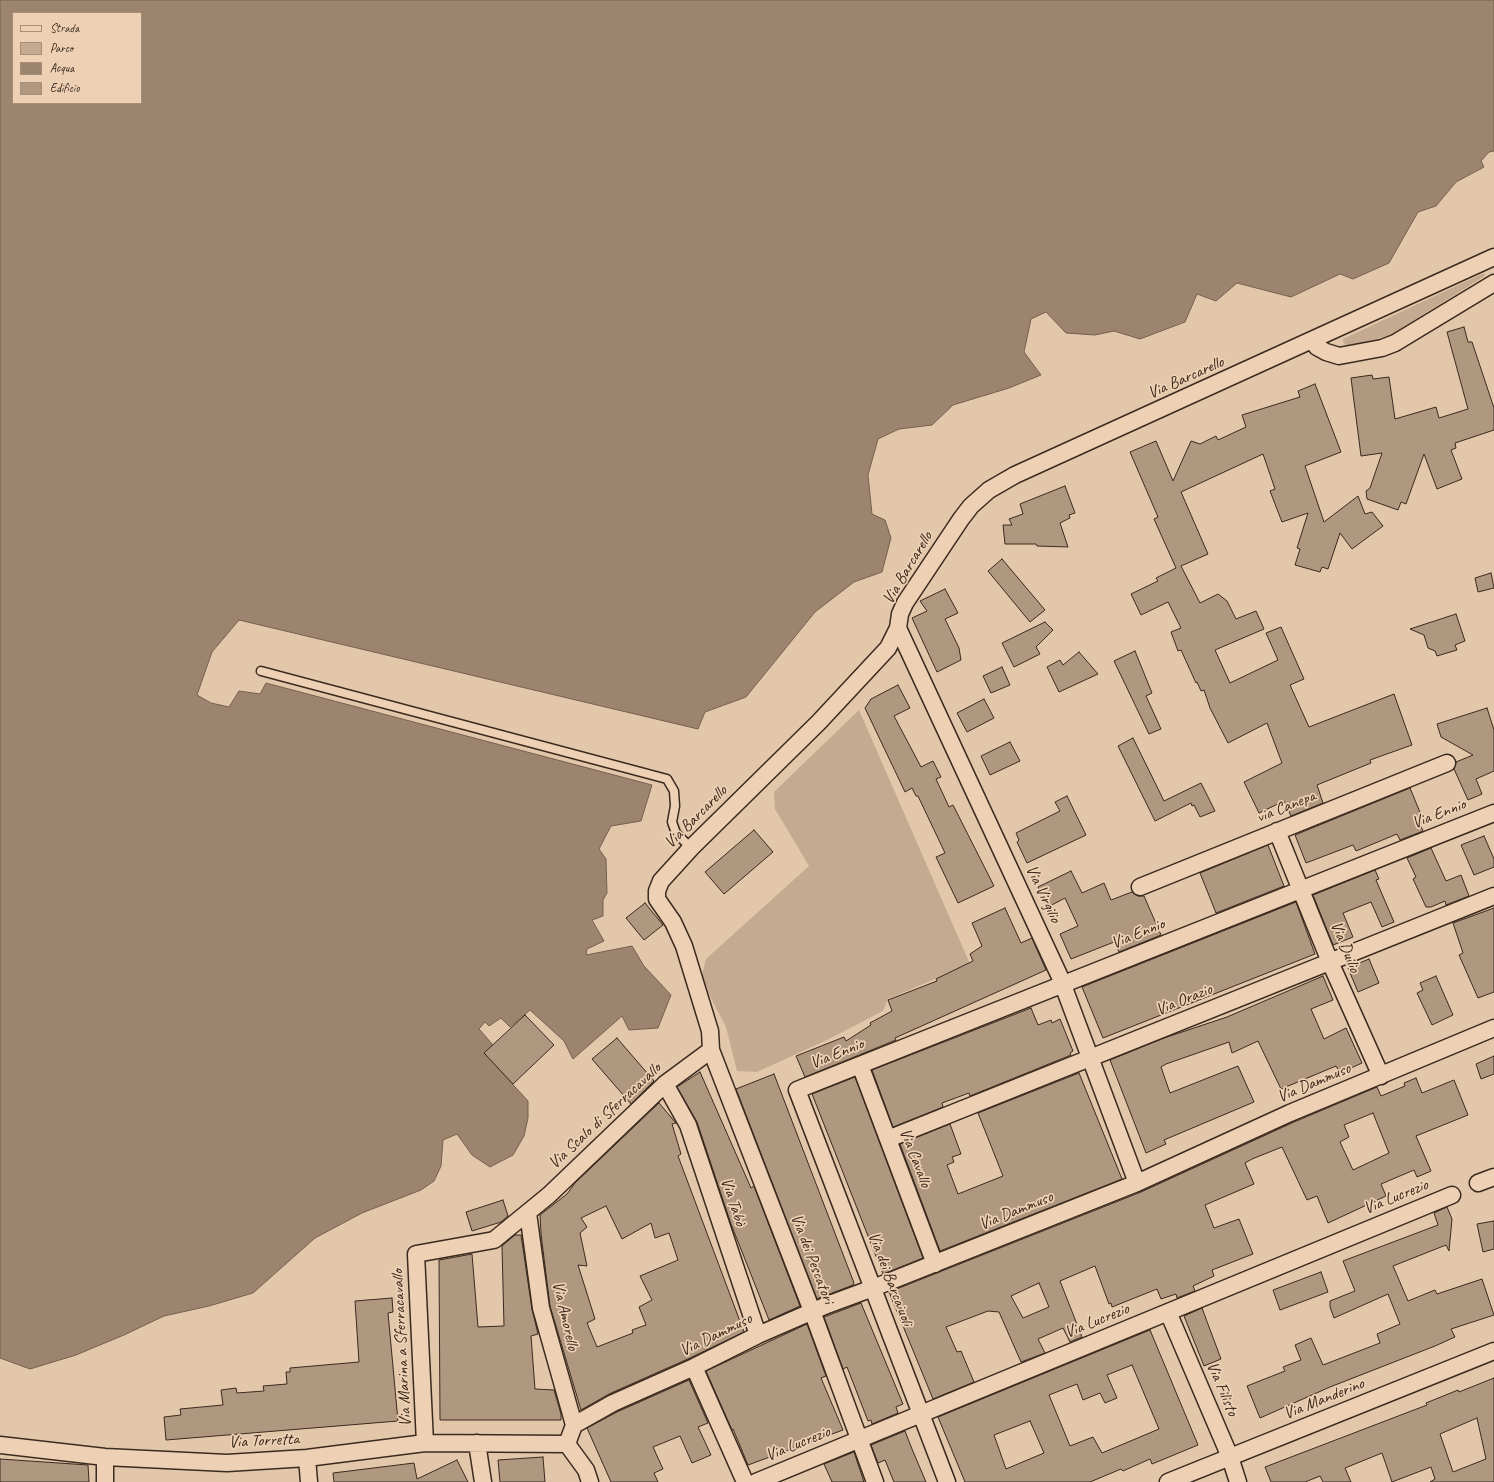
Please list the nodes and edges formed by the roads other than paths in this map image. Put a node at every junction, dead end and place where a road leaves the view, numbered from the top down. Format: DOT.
graph roads {
  1 [pos="1494,257"];
  2 [pos="1494,283"];
  3 [pos="1313,341"];
  4 [pos="898,628"];
  5 [pos="261,671"];
  6 [pos="1448,763"];
  7 [pos="1494,813"];
  8 [pos="1277,831"];
  9 [pos="691,848"];
  10 [pos="1140,887"];
  11 [pos="1301,889"];
  12 [pos="1494,896"];
  13 [pos="1330,962"];
  14 [pos="1063,985"];
  15 [pos="1494,1028"];
  16 [pos="711,1050"];
  17 [pos="1090,1058"];
  18 [pos="860,1065"];
  19 [pos="1381,1076"];
  20 [pos="665,1084"];
  21 [pos="797,1090"];
  22 [pos="888,1139"];
  23 [pos="1494,1177"];
  24 [pos="1137,1183"];
  25 [pos="1478,1183"];
  26 [pos="1452,1194"];
  27 [pos="528,1213"];
  28 [pos="935,1264"];
  29 [pos="873,1288"];
  30 [pos="812,1311"];
  31 [pos="1168,1312"];
  32 [pos="758,1335"];
  33 [pos="1494,1351"];
  34 [pos="694,1367"];
  35 [pos="921,1414"];
  36 [pos="574,1425"];
  37 [pos="859,1440"];
  38 [pos="425,1443"];
  39 [pos="477,1443"];
  40 [pos="567,1444"];
  41 [pos="0,1445"];
  42 [pos="105,1457"];
  43 [pos="1230,1457"];
  44 [pos="307,1458"];
  45 [pos="105,1482"];
  46 [pos="309,1482"];
  47 [pos="483,1482"];
  48 [pos="590,1482"];
  49 [pos="745,1482"];
  50 [pos="756,1482"];
  51 [pos="875,1482"];
  52 [pos="947,1482"];
  53 [pos="1168,1482"];
  54 [pos="1238,1482"];
  1 -- 3 [label="street, Via Barcarello"];
  2 -- 3 [label="street"];
  3 -- 4 [label="street, Via Barcarello"];
  4 -- 9 [label="street, Via Barcarello"];
  4 -- 14 [label="street, Via Virgilio"];
  5 -- 9 [label="lane"];
  6 -- 8 [label="street, via Canepa"];
  7 -- 11 [label="street, Via Ennio"];
  8 -- 10 [label="street, via Canepa"];
  8 -- 11 [label="street, Via Duilio"];
  9 -- 16 [label="street, Via Barcarello"];
  11 -- 13 [label="street, Via Duilio"];
  11 -- 14 [label="street, Via Ennio"];
  12 -- 13 [label="street, Via Orazio"];
  13 -- 17 [label="street, Via Orazio"];
  13 -- 19 [label="street, Via Duilio"];
  14 -- 17 [label="street, Via Virgilio"];
  14 -- 18 [label="street, Via Ennio"];
  15 -- 19 [label="street, Via Dammuso"];
  16 -- 20 [label="street, Via Scalo di Sferracavallo"];
  16 -- 30 [label="street, Via dei Pescatori"];
  17 -- 22 [label="street, Via Orazio"];
  17 -- 24 [label="street, Via Virgilio"];
  18 -- 21 [label="street, Via Ennio"];
  18 -- 22 [label="street, Via Cavallo"];
  19 -- 24 [label="street, Via Dammuso"];
  20 -- 27 [label="street, Via Scalo di Sferracavallo"];
  20 -- 32 [label="street, Via Tabò"];
  21 -- 29 [label="street, Via dei Barcaiuoli"];
  22 -- 28 [label="street, Via Cavallo"];
  23 -- 25 [label="street"];
  24 -- 28 [label="street, Via Dammuso"];
  26 -- 31 [label="street, Via Lucrezio"];
  27 -- 36 [label="street, Via Amorello"];
  27 -- 38 [label="street, Via Marina a Sferracavallo"];
  28 -- 29 [label="street, Via Dammuso"];
  29 -- 30 [label="street, Via Dammuso"];
  29 -- 35 [label="street, Via dei Barcaiuoli"];
  30 -- 32 [label="street, Via Dammuso"];
  30 -- 37 [label="street, Via dei Pescatori"];
  31 -- 35 [label="street, Via Lucrezio"];
  31 -- 43 [label="street, Via Filisto"];
  32 -- 34 [label="street, Via Dammuso"];
  33 -- 43 [label="street, Via Manderino"];
  34 -- 36 [label="street, Via Dammuso"];
  34 -- 49 [label="street"];
  35 -- 37 [label="street, Via Lucrezio"];
  35 -- 52 [label="street, Via dei Barcaiuoli"];
  36 -- 40 [label="street"];
  37 -- 50 [label="street, Via Lucrezio"];
  37 -- 51 [label="street, Via dei Pescatori"];
  38 -- 39 [label="street, Via Torretta"];
  38 -- 44 [label="street, Via Torretta"];
  39 -- 40 [label="street, Via Torretta"];
  39 -- 47 [label="street"];
  40 -- 48 [label="street"];
  41 -- 42 [label="street, Via Torretta"];
  42 -- 44 [label="street, Via Torretta"];
  42 -- 45 [label="street"];
  43 -- 53 [label="street, Via Manderino"];
  43 -- 54 [label="street, Via Filisto"];
  44 -- 46 [label="street"];
}
